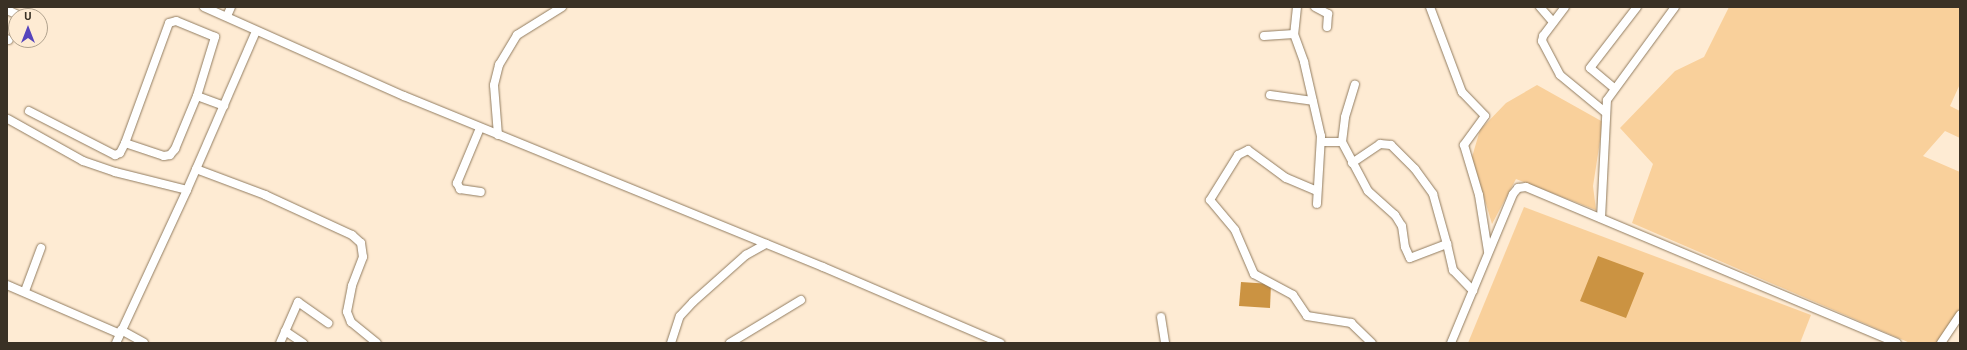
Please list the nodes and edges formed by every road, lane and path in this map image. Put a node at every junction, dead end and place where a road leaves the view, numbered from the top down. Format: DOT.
graph roads {
  1 [pos="204,7"];
  2 [pos="231,7"];
  3 [pos="562,7"];
  4 [pos="1297,7"];
  5 [pos="1315,7"];
  6 [pos="1430,7"];
  7 [pos="1540,7"];
  8 [pos="1565,7"];
  9 [pos="1637,7"];
  10 [pos="1675,7"];
  11 [pos="227,16"];
  12 [pos="1553,22"];
  13 [pos="1327,27"];
  14 [pos="256,31"];
  15 [pos="1294,34"];
  16 [pos="1264,36"];
  17 [pos="1355,85"];
  18 [pos="1614,88"];
  19 [pos="1270,95"];
  20 [pos="197,96"];
  21 [pos="1313,101"];
  22 [pos="224,106"];
  23 [pos="29,111"];
  24 [pos="1606,112"];
  25 [pos="8,119"];
  26 [pos="480,128"];
  27 [pos="498,135"];
  28 [pos="1321,142"];
  29 [pos="1342,142"];
  30 [pos="125,143"];
  31 [pos="1352,163"];
  32 [pos="196,169"];
  33 [pos="188,190"];
  34 [pos="1317,191"];
  35 [pos="481,192"];
  36 [pos="1317,204"];
  37 [pos="1601,218"];
  38 [pos="766,244"];
  39 [pos="1447,244"];
  40 [pos="41,248"];
  41 [pos="1488,252"];
  42 [pos="7,285"];
  43 [pos="25,291"];
  44 [pos="1473,291"];
  45 [pos="801,300"];
  46 [pos="1960,315"];
  47 [pos="1161,317"];
  48 [pos="328,323"];
  49 [pos="285,331"];
  50 [pos="120,332"];
  51 [pos="116,343"];
  52 [pos="144,343"];
  53 [pos="280,343"];
  54 [pos="302,343"];
  55 [pos="377,343"];
  56 [pos="671,343"];
  57 [pos="730,343"];
  58 [pos="1000,343"];
  59 [pos="1164,343"];
  60 [pos="1372,343"];
  61 [pos="1451,343"];
  62 [pos="1897,343"];
  63 [pos="1941,343"];
  1 -- 11 [label="street"];
  2 -- 11 [label="street"];
  3 -- 27 [label="street"];
  4 -- 15 [label="street"];
  5 -- 13 [label="street"];
  6 -- 41 [label="street"];
  7 -- 12 [label="street"];
  8 -- 12 [label="street"];
  9 -- 18 [label="street"];
  10 -- 18 [label="street"];
  11 -- 14 [label="street"];
  12 -- 24 [label="street"];
  14 -- 22 [label="street"];
  14 -- 26 [label="street"];
  15 -- 16 [label="street"];
  15 -- 21 [label="street"];
  17 -- 29 [label="street"];
  18 -- 24 [label="street"];
  19 -- 21 [label="street"];
  20 -- 22 [label="street"];
  20 -- 30 [label="street"];
  20 -- 30 [label="street"];
  21 -- 28 [label="street"];
  22 -- 32 [label="street"];
  23 -- 30 [label="street"];
  24 -- 37 [label="street"];
  25 -- 33 [label="street"];
  26 -- 27 [label="street"];
  26 -- 35 [label="street"];
  27 -- 38 [label="street"];
  28 -- 29 [label="street"];
  28 -- 34 [label="street"];
  29 -- 31 [label="street"];
  31 -- 39 [label="street"];
  31 -- 39 [label="street"];
  32 -- 33 [label="street"];
  32 -- 55 [label="street"];
  33 -- 50 [label="street"];
  34 -- 36 [label="street"];
  34 -- 60 [label="street"];
  37 -- 41 [label="street"];
  37 -- 62 [label="street"];
  38 -- 56 [label="street"];
  38 -- 58 [label="street"];
  39 -- 44 [label="street"];
  40 -- 43 [label="street"];
  41 -- 44 [label="street"];
  42 -- 43 [label="street"];
  43 -- 50 [label="street"];
  44 -- 61 [label="street"];
  45 -- 57 [label="street"];
  46 -- 63 [label="street"];
  47 -- 59 [label="street"];
  48 -- 49 [label="street"];
  49 -- 53 [label="street"];
  49 -- 54 [label="street"];
  50 -- 51 [label="street"];
  50 -- 52 [label="street"];
}
